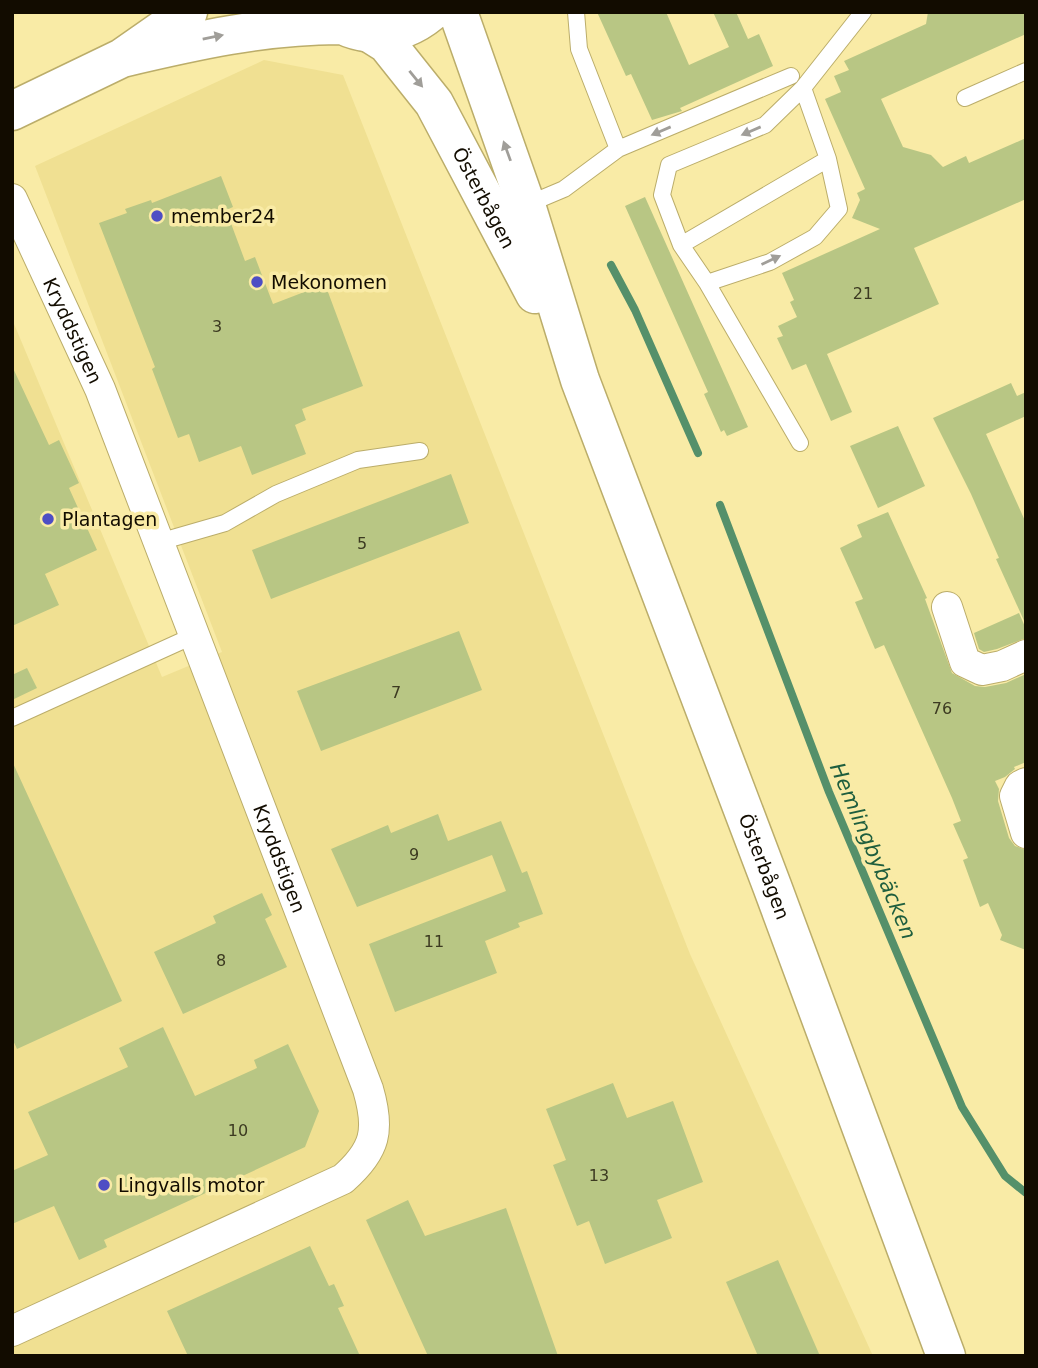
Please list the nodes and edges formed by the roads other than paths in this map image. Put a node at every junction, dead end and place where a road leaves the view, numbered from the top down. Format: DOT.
graph roads {
  1 [pos="188,12"];
  2 [pos="431,12"];
  3 [pos="458,12"];
  4 [pos="576,12"];
  5 [pos="863,12"];
  6 [pos="343,23"];
  7 [pos="122,58"];
  8 [pos="1026,71"];
  9 [pos="791,76"];
  10 [pos="803,88"];
  11 [pos="965,98"];
  12 [pos="12,111"];
  13 [pos="618,149"];
  14 [pos="828,159"];
  15 [pos="12,199"];
  16 [pos="526,205"];
  17 [pos="681,245"];
  18 [pos="707,283"];
  19 [pos="580,380"];
  20 [pos="800,443"];
  21 [pos="420,451"];
  22 [pos="159,542"];
  23 [pos="947,607"];
  24 [pos="195,635"];
  25 [pos="1026,655"];
  26 [pos="12,718"];
  27 [pos="1026,783"];
  28 [pos="1026,833"];
  29 [pos="12,1331"];
  30 [pos="946,1356"];
  1 -- 7 [label="main road"];
  2 -- 6 [label="main road"];
  16 -- 3 [label="main road, Österbågen, one-way"];
  4 -- 13 [label="lane"];
  5 -- 10 [label="lane"];
  7 -- 6 [label="main road, one-way"];
  6 -- 19 [label="main road, Österbågen, one-way"];
  7 -- 12 [label="main road"];
  8 -- 11 [label="lane"];
  9 -- 13 [label="lane, one-way"];
  10 -- 14 [label="lane"];
  10 -- 17 [label="lane, one-way"];
  13 -- 16 [label="lane"];
  14 -- 17 [label="lane"];
  18 -- 14 [label="lane, one-way"];
  15 -- 22 [label="street, Kryddstigen"];
  16 -- 19 [label="main road, Österbågen"];
  17 -- 18 [label="lane"];
  18 -- 20 [label="lane"];
  19 -- 30 [label="main road, Österbågen"];
  21 -- 22 [label="lane"];
  22 -- 24 [label="street, Kryddstigen"];
  23 -- 25 [label="street"];
  24 -- 26 [label="lane"];
  24 -- 29 [label="street, Kryddstigen"];
  27 -- 28 [label="street"];
}
